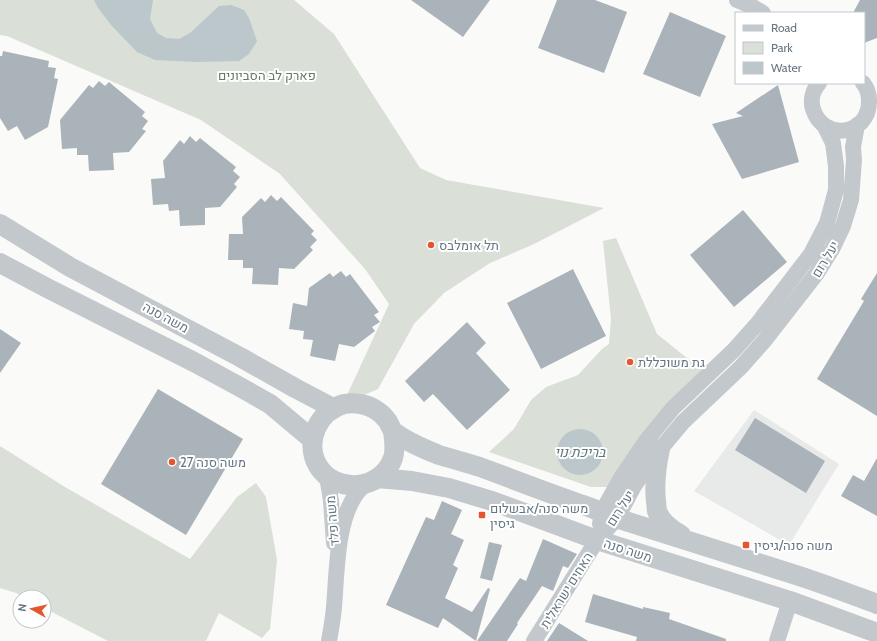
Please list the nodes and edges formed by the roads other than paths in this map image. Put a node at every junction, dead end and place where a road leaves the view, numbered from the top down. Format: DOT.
graph roads {
  1 [pos="737,0"];
  2 [pos="761,12"];
  3 [pos="816,84"];
  4 [pos="864,84"];
  5 [pos="858,125"];
  6 [pos="825,127"];
  7 [pos="0,224"];
  8 [pos="0,263"];
  9 [pos="333,408"];
  10 [pos="393,431"];
  11 [pos="313,440"];
  12 [pos="660,449"];
  13 [pos="327,476"];
  14 [pos="371,481"];
  15 [pos="610,515"];
  16 [pos="597,540"];
  17 [pos="693,542"];
  18 [pos="336,566"];
  19 [pos="790,601"];
  20 [pos="877,604"];
  21 [pos="877,633"];
  22 [pos="329,641"];
  23 [pos="534,641"];
  24 [pos="777,641"];
  1 -- 2 [label="street"];
  3 -- 6 [label="street, יעל רום"];
  4 -- 5 [label="street, יעל רום"];
  5 -- 6 [label="street"];
  5 -- 12 [label="street, יעל רום"];
  6 -- 15 [label="street, יעל רום"];
  7 -- 9 [label="street, משה סנה"];
  8 -- 11 [label="street"];
  9 -- 10 [label="street"];
  9 -- 11 [label="street"];
  10 -- 14 [label="street"];
  10 -- 15 [label="street, משה סנה"];
  11 -- 13 [label="street"];
  12 -- 15 [label="street, יעל רום"];
  12 -- 17 [label="street"];
  13 -- 14 [label="street"];
  13 -- 18 [label="street, משה פלד"];
  14 -- 16 [label="street, משה סנה"];
  14 -- 18 [label="street, משה פלד"];
  15 -- 16 [label="street, יעל רום"];
  15 -- 17 [label="street, משה סנה"];
  16 -- 19 [label="street, משה סנה"];
  16 -- 23 [label="street, האחים ישראלית"];
  17 -- 20 [label="street, משה סנה"];
  18 -- 22 [label="street, משה פלד"];
  19 -- 21 [label="street, משה סנה"];
  19 -- 24 [label="street"];
}
